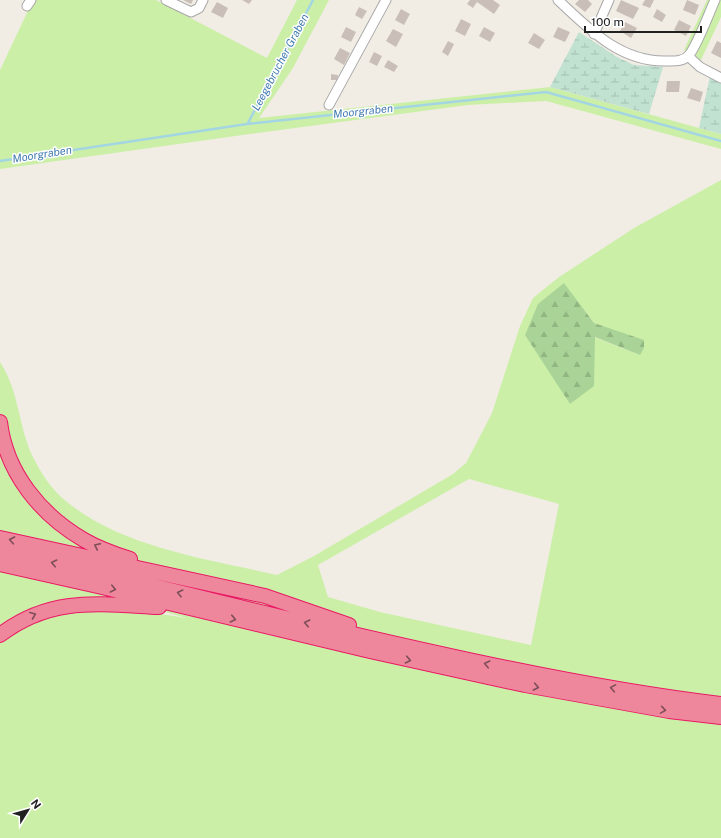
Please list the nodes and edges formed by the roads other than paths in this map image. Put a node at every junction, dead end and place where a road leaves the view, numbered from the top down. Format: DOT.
graph roads {
  1 [pos="166,0"];
  2 [pos="386,0"];
  3 [pos="558,0"];
  4 [pos="609,0"];
  5 [pos="717,2"];
  6 [pos="201,4"];
  7 [pos="594,34"];
  8 [pos="688,56"];
  9 [pos="721,78"];
  10 [pos="328,105"];
  11 [pos="0,422"];
  12 [pos="0,538"];
  13 [pos="0,551"];
  14 [pos="0,564"];
  15 [pos="173,576"];
  16 [pos="195,610"];
  17 [pos="0,635"];
  18 [pos="399,645"];
  19 [pos="721,704"];
  20 [pos="721,717"];
  1 -- 6 [label="street"];
  2 -- 10 [label="street"];
  3 -- 7 [label="street"];
  4 -- 7 [label="street"];
  5 -- 8 [label="street"];
  7 -- 8 [label="street"];
  8 -- 9 [label="street"];
  15 -- 11 [label="highway, one-way"];
  15 -- 12 [label="highway, one-way"];
  18 -- 13 [label="highway, one-way"];
  14 -- 16 [label="highway, one-way"];
  15 -- 18 [label="highway"];
  17 -- 16 [label="highway, one-way"];
  16 -- 20 [label="highway, one-way"];
  19 -- 18 [label="highway, one-way"];
}
